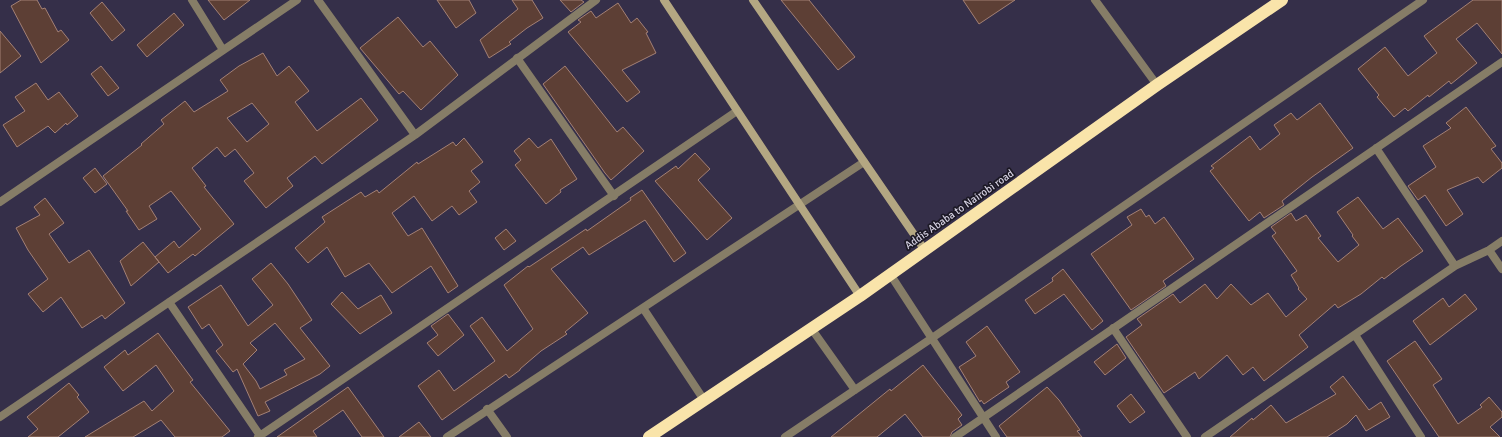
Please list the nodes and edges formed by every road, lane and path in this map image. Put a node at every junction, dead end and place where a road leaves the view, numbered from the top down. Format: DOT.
graph roads {
  1 [pos="192,0"];
  2 [pos="296,0"];
  3 [pos="318,0"];
  4 [pos="596,0"];
  5 [pos="664,0"];
  6 [pos="754,0"];
  7 [pos="1095,0"];
  8 [pos="1282,0"];
  9 [pos="1423,0"];
  10 [pos="223,50"];
  11 [pos="517,58"];
  12 [pos="1502,62"];
  13 [pos="1157,85"];
  14 [pos="738,111"];
  15 [pos="415,135"];
  16 [pos="1376,148"];
  17 [pos="864,162"];
  18 [pos="614,196"];
  19 [pos="0,202"];
  20 [pos="800,205"];
  21 [pos="1502,241"];
  22 [pos="924,249"];
  23 [pos="1489,250"];
  24 [pos="1455,266"];
  25 [pos="1502,269"];
  26 [pos="890,274"];
  27 [pos="860,296"];
  28 [pos="169,302"];
  29 [pos="643,308"];
  30 [pos="812,328"];
  31 [pos="1113,328"];
  32 [pos="1355,335"];
  33 [pos="932,338"];
  34 [pos="855,390"];
  35 [pos="704,400"];
  36 [pos="487,409"];
  37 [pos="0,417"];
  38 [pos="983,417"];
  39 [pos="260,437"];
  40 [pos="447,437"];
  41 [pos="507,437"];
  42 [pos="649,437"];
  43 [pos="784,437"];
  44 [pos="954,437"];
  45 [pos="996,437"];
  46 [pos="1187,437"];
  47 [pos="1205,437"];
  48 [pos="1421,437"];
  1 -- 10 [label="street"];
  2 -- 10 [label="street"];
  3 -- 15 [label="street"];
  4 -- 11 [label="street"];
  5 -- 14 [label="street"];
  6 -- 17 [label="street"];
  7 -- 13 [label="street"];
  8 -- 13 [label="highway, Addis Ababa to Nairobi road"];
  9 -- 33 [label="street"];
  10 -- 19 [label="street"];
  11 -- 15 [label="street"];
  11 -- 18 [label="street"];
  12 -- 16 [label="street"];
  13 -- 22 [label="highway, Addis Ababa to Nairobi road"];
  14 -- 18 [label="street"];
  14 -- 20 [label="street"];
  15 -- 28 [label="street"];
  16 -- 24 [label="street"];
  16 -- 31 [label="street"];
  17 -- 20 [label="street"];
  17 -- 22 [label="street"];
  18 -- 39 [label="street"];
  20 -- 27 [label="street"];
  20 -- 29 [label="street"];
  21 -- 23 [label="street"];
  22 -- 26 [label="highway, Addis Ababa to Nairobi road"];
  23 -- 24 [label="street"];
  23 -- 25 [label="street"];
  24 -- 32 [label="street"];
  26 -- 27 [label="highway, Addis Ababa to Nairobi road"];
  26 -- 33 [label="street"];
  27 -- 30 [label="highway, Addis Ababa to Nairobi road"];
  28 -- 37 [label="street"];
  28 -- 39 [label="street"];
  29 -- 35 [label="street"];
  29 -- 36 [label="street"];
  30 -- 34 [label="street"];
  30 -- 35 [label="highway, Addis Ababa to Nairobi road"];
  31 -- 38 [label="street"];
  31 -- 46 [label="street"];
  32 -- 47 [label="street"];
  32 -- 48 [label="street"];
  33 -- 34 [label="street"];
  33 -- 38 [label="street"];
  34 -- 43 [label="street"];
  35 -- 42 [label="highway, Addis Ababa to Nairobi road"];
  36 -- 40 [label="street"];
  36 -- 41 [label="street"];
  38 -- 44 [label="street"];
  38 -- 45 [label="street"];
}
